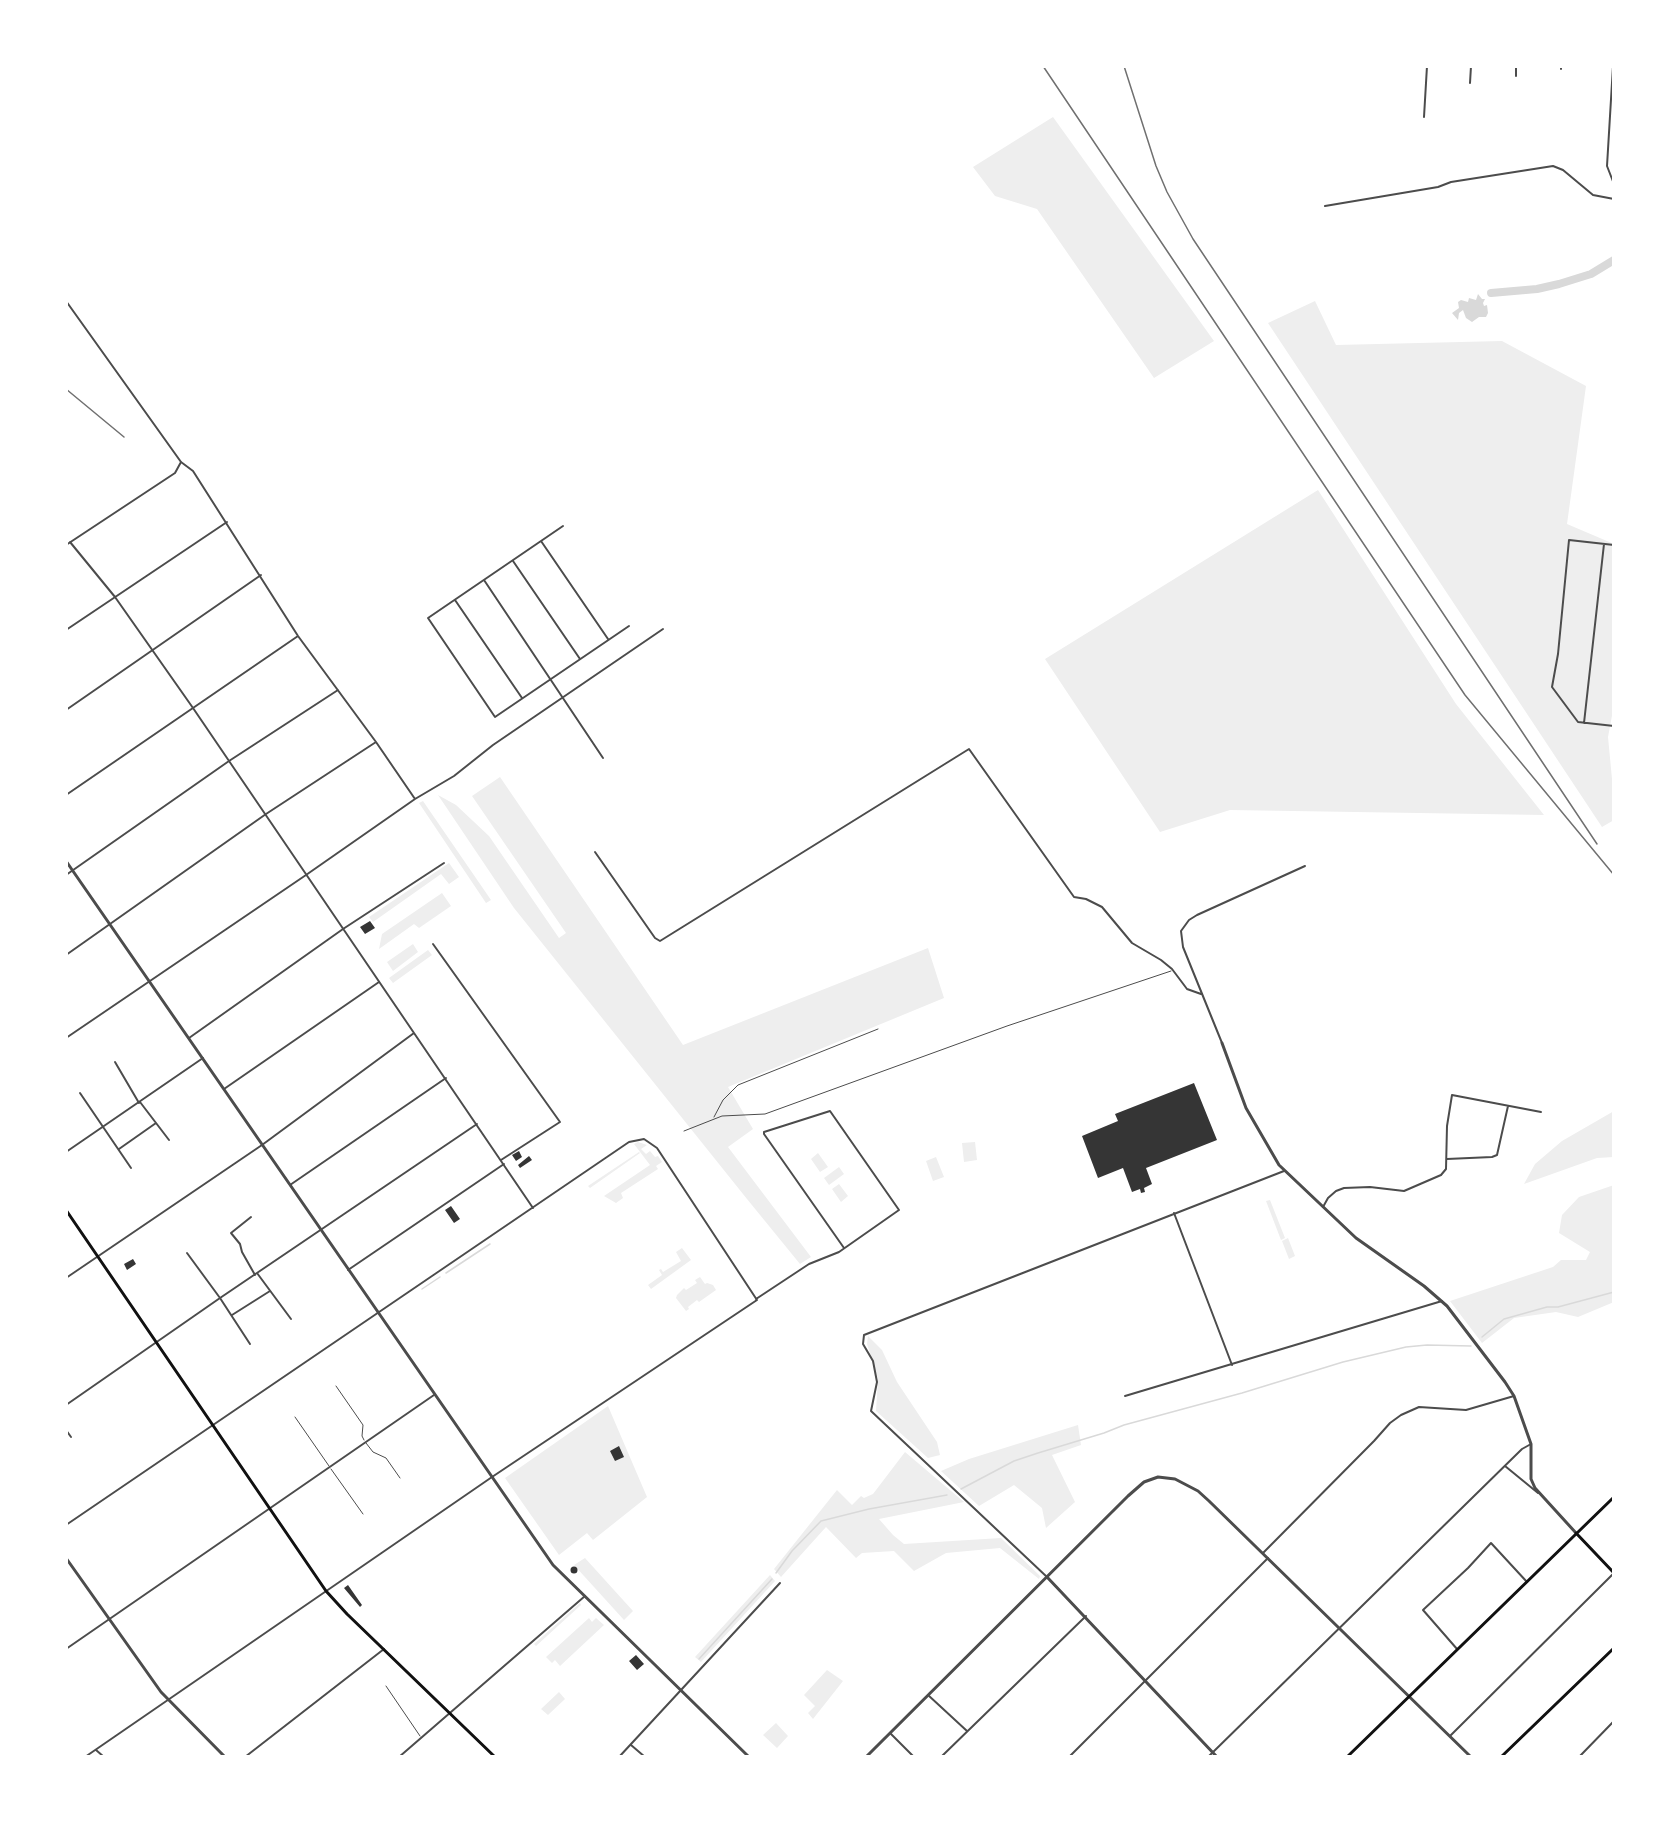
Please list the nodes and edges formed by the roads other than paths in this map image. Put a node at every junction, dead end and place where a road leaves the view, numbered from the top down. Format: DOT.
graph roads {
  1 [pos="1427,66"];
  2 [pos="1471,66"];
  3 [pos="1516,66"];
  4 [pos="1613,66"];
  5 [pos="1516,76"];
  6 [pos="1470,82"];
  7 [pos="1424,117"];
  8 [pos="1614,184"];
  9 [pos="1614,199"];
  10 [pos="1325,206"];
  11 [pos="66,301"];
  12 [pos="181,462"];
  13 [pos="227,522"];
  14 [pos="563,526"];
  15 [pos="541,541"];
  16 [pos="70,542"];
  17 [pos="1604,544"];
  18 [pos="66,545"];
  19 [pos="1614,545"];
  20 [pos="513,561"];
  21 [pos="261,575"];
  22 [pos="484,580"];
  23 [pos="115,597"];
  24 [pos="455,600"];
  25 [pos="629,626"];
  26 [pos="663,629"];
  27 [pos="66,630"];
  28 [pos="298,636"];
  29 [pos="608,639"];
  30 [pos="152,650"];
  31 [pos="580,659"];
  32 [pos="551,679"];
  33 [pos="338,690"];
  34 [pos="563,697"];
  35 [pos="522,698"];
  36 [pos="193,708"];
  37 [pos="66,710"];
  38 [pos="1584,723"];
  39 [pos="1614,726"];
  40 [pos="376,742"];
  41 [pos="603,758"];
  42 [pos="229,761"];
  43 [pos="66,795"];
  44 [pos="415,799"];
  45 [pos="266,814"];
  46 [pos="595,852"];
  47 [pos="66,861"];
  48 [pos="444,863"];
  49 [pos="1305,866"];
  50 [pos="72,870"];
  51 [pos="66,875"];
  52 [pos="306,875"];
  53 [pos="111,924"];
  54 [pos="343,929"];
  55 [pos="433,944"];
  56 [pos="66,955"];
  57 [pos="1173,970"];
  58 [pos="150,982"];
  59 [pos="380,982"];
  60 [pos="1202,994"];
  61 [pos="878,1029"];
  62 [pos="414,1033"];
  63 [pos="66,1038"];
  64 [pos="189,1038"];
  65 [pos="1222,1043"];
  66 [pos="203,1058"];
  67 [pos="115,1062"];
  68 [pos="446,1078"];
  69 [pos="224,1089"];
  70 [pos="80,1093"];
  71 [pos="140,1102"];
  72 [pos="1508,1106"];
  73 [pos="1541,1112"];
  74 [pos="714,1119"];
  75 [pos="156,1123"];
  76 [pos="477,1124"];
  77 [pos="104,1128"];
  78 [pos="684,1131"];
  79 [pos="169,1140"];
  80 [pos="262,1145"];
  81 [pos="118,1149"];
  82 [pos="66,1152"];
  83 [pos="1447,1159"];
  84 [pos="501,1160"];
  85 [pos="504,1164"];
  86 [pos="131,1167"];
  87 [pos="1284,1171"];
  88 [pos="290,1185"];
  89 [pos="1323,1207"];
  90 [pos="533,1208"];
  91 [pos="66,1210"];
  92 [pos="1174,1214"];
  93 [pos="251,1217"];
  94 [pos="321,1230"];
  95 [pos="844,1248"];
  96 [pos="187,1253"];
  97 [pos="98,1257"];
  98 [pos="348,1270"];
  99 [pos="256,1274"];
  100 [pos="66,1278"];
  101 [pos="270,1291"];
  102 [pos="220,1298"];
  103 [pos="756,1299"];
  104 [pos="1442,1301"];
  105 [pos="377,1313"];
  106 [pos="231,1316"];
  107 [pos="291,1319"];
  108 [pos="156,1343"];
  109 [pos="250,1344"];
  110 [pos="1232,1365"];
  111 [pos="336,1386"];
  112 [pos="434,1395"];
  113 [pos="1125,1396"];
  114 [pos="1514,1396"];
  115 [pos="66,1405"];
  116 [pos="295,1417"];
  117 [pos="211,1424"];
  118 [pos="66,1430"];
  119 [pos="70,1437"];
  120 [pos="366,1442"];
  121 [pos="1531,1444"];
  122 [pos="1505,1466"];
  123 [pos="330,1467"];
  124 [pos="400,1478"];
  125 [pos="492,1478"];
  126 [pos="1538,1493"];
  127 [pos="1614,1497"];
  128 [pos="269,1509"];
  129 [pos="363,1514"];
  130 [pos="66,1525"];
  131 [pos="1576,1533"];
  132 [pos="1263,1553"];
  133 [pos="66,1558"];
  134 [pos="1268,1558"];
  135 [pos="1614,1573"];
  136 [pos="1047,1577"];
  137 [pos="1527,1582"];
  138 [pos="780,1583"];
  139 [pos="326,1591"];
  140 [pos="585,1596"];
  141 [pos="1086,1616"];
  142 [pos="108,1619"];
  143 [pos="1339,1628"];
  144 [pos="1614,1648"];
  145 [pos="66,1649"];
  146 [pos="384,1649"];
  147 [pos="1458,1650"];
  148 [pos="1146,1681"];
  149 [pos="386,1686"];
  150 [pos="681,1690"];
  151 [pos="928,1695"];
  152 [pos="1409,1696"];
  153 [pos="167,1700"];
  154 [pos="450,1714"];
  155 [pos="1614,1721"];
  156 [pos="967,1731"];
  157 [pos="890,1733"];
  158 [pos="1449,1736"];
  159 [pos="421,1737"];
  160 [pos="631,1744"];
  161 [pos="96,1750"];
  162 [pos="1213,1753"];
  163 [pos="85,1757"];
  164 [pos="104,1757"];
  165 [pos="225,1757"];
  166 [pos="245,1757"];
  167 [pos="399,1757"];
  168 [pos="495,1757"];
  169 [pos="619,1757"];
  170 [pos="645,1757"];
  171 [pos="749,1757"];
  172 [pos="866,1757"];
  173 [pos="914,1757"];
  174 [pos="941,1757"];
  175 [pos="1069,1757"];
  176 [pos="1208,1757"];
  177 [pos="1217,1757"];
  178 [pos="1347,1757"];
  179 [pos="1471,1757"];
  180 [pos="1501,1757"];
  181 [pos="1579,1757"];
  1 -- 7 [label="street"];
  2 -- 6 [label="street"];
  3 -- 5 [label="street"];
  4 -- 8 [label="street"];
  9 -- 10 [label="street"];
  11 -- 12 [label="street"];
  12 -- 13 [label="street"];
  12 -- 16 [label="street"];
  13 -- 21 [label="street"];
  13 -- 23 [label="street"];
  14 -- 15 [label="street"];
  15 -- 20 [label="street"];
  15 -- 29 [label="street"];
  16 -- 18 [label="street"];
  16 -- 23 [label="street"];
  17 -- 19 [label="street"];
  17 -- 38 [label="street"];
  17 -- 38 [label="street"];
  20 -- 22 [label="street"];
  20 -- 31 [label="street"];
  21 -- 28 [label="street"];
  21 -- 30 [label="street"];
  22 -- 24 [label="street"];
  22 -- 32 [label="street"];
  23 -- 27 [label="street"];
  23 -- 30 [label="street"];
  24 -- 35 [label="street"];
  24 -- 35 [label="street"];
  25 -- 29 [label="street"];
  26 -- 34 [label="street"];
  28 -- 33 [label="street"];
  28 -- 36 [label="street"];
  29 -- 31 [label="street"];
  30 -- 36 [label="street"];
  30 -- 37 [label="street"];
  31 -- 32 [label="street"];
  32 -- 34 [label="street"];
  32 -- 35 [label="street"];
  33 -- 40 [label="street"];
  33 -- 42 [label="street"];
  34 -- 41 [label="street"];
  34 -- 44 [label="street"];
  36 -- 42 [label="street"];
  36 -- 43 [label="street"];
  38 -- 39 [label="street"];
  40 -- 44 [label="street"];
  40 -- 45 [label="street"];
  42 -- 45 [label="street"];
  42 -- 50 [label="street"];
  44 -- 52 [label="street"];
  45 -- 52 [label="street"];
  45 -- 53 [label="street"];
  46 -- 57 [label="street"];
  47 -- 50 [label="street"];
  48 -- 54 [label="street"];
  49 -- 60 [label="street"];
  50 -- 51 [label="street"];
  50 -- 53 [label="street"];
  52 -- 54 [label="street"];
  52 -- 58 [label="street"];
  53 -- 56 [label="street"];
  53 -- 58 [label="street"];
  54 -- 59 [label="street"];
  54 -- 64 [label="street"];
  55 -- 84 [label="street"];
  57 -- 60 [label="street"];
  57 -- 74 [label="lane"];
  58 -- 63 [label="street"];
  58 -- 64 [label="street"];
  59 -- 62 [label="street"];
  59 -- 69 [label="street"];
  60 -- 65 [label="street"];
  61 -- 74 [label="lane"];
  62 -- 68 [label="street"];
  62 -- 80 [label="street"];
  64 -- 66 [label="street"];
  65 -- 87 [label="street"];
  66 -- 69 [label="street"];
  66 -- 71 [label="street"];
  67 -- 71 [label="street"];
  68 -- 76 [label="street"];
  68 -- 88 [label="street"];
  69 -- 80 [label="street"];
  70 -- 77 [label="street"];
  71 -- 75 [label="street"];
  71 -- 77 [label="street"];
  72 -- 73 [label="street"];
  72 -- 83 [label="street"];
  72 -- 83 [label="street"];
  74 -- 78 [label="lane"];
  75 -- 79 [label="street"];
  75 -- 81 [label="street"];
  76 -- 84 [label="street"];
  76 -- 94 [label="street"];
  77 -- 81 [label="street"];
  77 -- 82 [label="street"];
  80 -- 88 [label="street"];
  80 -- 97 [label="street"];
  81 -- 86 [label="street"];
  83 -- 89 [label="street"];
  84 -- 85 [label="street"];
  85 -- 90 [label="street"];
  85 -- 98 [label="street"];
  87 -- 89 [label="street"];
  87 -- 92 [label="street"];
  88 -- 94 [label="street"];
  89 -- 104 [label="street"];
  90 -- 103 [label="street"];
  90 -- 105 [label="street"];
  91 -- 97 [label="main road"];
  92 -- 110 [label="street"];
  92 -- 136 [label="street"];
  93 -- 99 [label="street"];
  94 -- 98 [label="street"];
  94 -- 99 [label="street"];
  95 -- 95 [label="street"];
  95 -- 103 [label="street"];
  96 -- 102 [label="street"];
  97 -- 100 [label="street"];
  97 -- 108 [label="main road"];
  98 -- 105 [label="street"];
  99 -- 101 [label="street"];
  99 -- 102 [label="street"];
  101 -- 106 [label="street"];
  101 -- 107 [label="street"];
  102 -- 106 [label="street"];
  102 -- 108 [label="street"];
  103 -- 125 [label="street"];
  104 -- 110 [label="street"];
  104 -- 114 [label="street"];
  105 -- 112 [label="street"];
  105 -- 117 [label="street"];
  106 -- 109 [label="street"];
  108 -- 115 [label="street"];
  108 -- 117 [label="main road"];
  110 -- 113 [label="street"];
  111 -- 120 [label="lane"];
  112 -- 120 [label="street"];
  112 -- 125 [label="street"];
  114 -- 121 [label="street"];
  114 -- 132 [label="street"];
  116 -- 123 [label="lane"];
  117 -- 128 [label="main road"];
  117 -- 130 [label="street"];
  118 -- 119 [label="street"];
  120 -- 123 [label="street"];
  120 -- 124 [label="lane"];
  121 -- 122 [label="street"];
  121 -- 126 [label="street"];
  122 -- 126 [label="street"];
  122 -- 143 [label="street"];
  123 -- 128 [label="street"];
  123 -- 129 [label="lane"];
  125 -- 139 [label="street"];
  125 -- 140 [label="street"];
  126 -- 131 [label="street"];
  127 -- 131 [label="main road"];
  128 -- 139 [label="main road"];
  128 -- 142 [label="street"];
  131 -- 135 [label="main road"];
  131 -- 137 [label="main road"];
  132 -- 134 [label="street"];
  132 -- 136 [label="street"];
  133 -- 142 [label="street"];
  134 -- 143 [label="street"];
  134 -- 148 [label="street"];
  135 -- 158 [label="street"];
  136 -- 141 [label="street"];
  136 -- 151 [label="street"];
  137 -- 147 [label="main road"];
  137 -- 147 [label="street"];
  138 -- 150 [label="street"];
  139 -- 146 [label="main road"];
  139 -- 153 [label="street"];
  140 -- 150 [label="street"];
  140 -- 154 [label="street"];
  141 -- 148 [label="street"];
  141 -- 156 [label="street"];
  142 -- 145 [label="street"];
  142 -- 153 [label="street"];
  143 -- 152 [label="street"];
  143 -- 162 [label="street"];
  144 -- 180 [label="main road"];
  146 -- 154 [label="main road"];
  146 -- 166 [label="street"];
  147 -- 152 [label="main road"];
  148 -- 162 [label="street"];
  148 -- 175 [label="street"];
  149 -- 159 [label="lane"];
  150 -- 160 [label="street"];
  150 -- 171 [label="street"];
  151 -- 156 [label="street"];
  151 -- 157 [label="street"];
  152 -- 158 [label="street"];
  152 -- 178 [label="main road"];
  153 -- 161 [label="street"];
  153 -- 165 [label="street"];
  154 -- 159 [label="street"];
  154 -- 168 [label="main road"];
  155 -- 181 [label="street"];
  156 -- 174 [label="street"];
  157 -- 172 [label="street"];
  157 -- 173 [label="street"];
  158 -- 179 [label="street"];
  159 -- 167 [label="street"];
  160 -- 169 [label="street"];
  160 -- 170 [label="street"];
  161 -- 163 [label="street"];
  161 -- 164 [label="street"];
  162 -- 176 [label="street"];
  162 -- 177 [label="street"];
}
